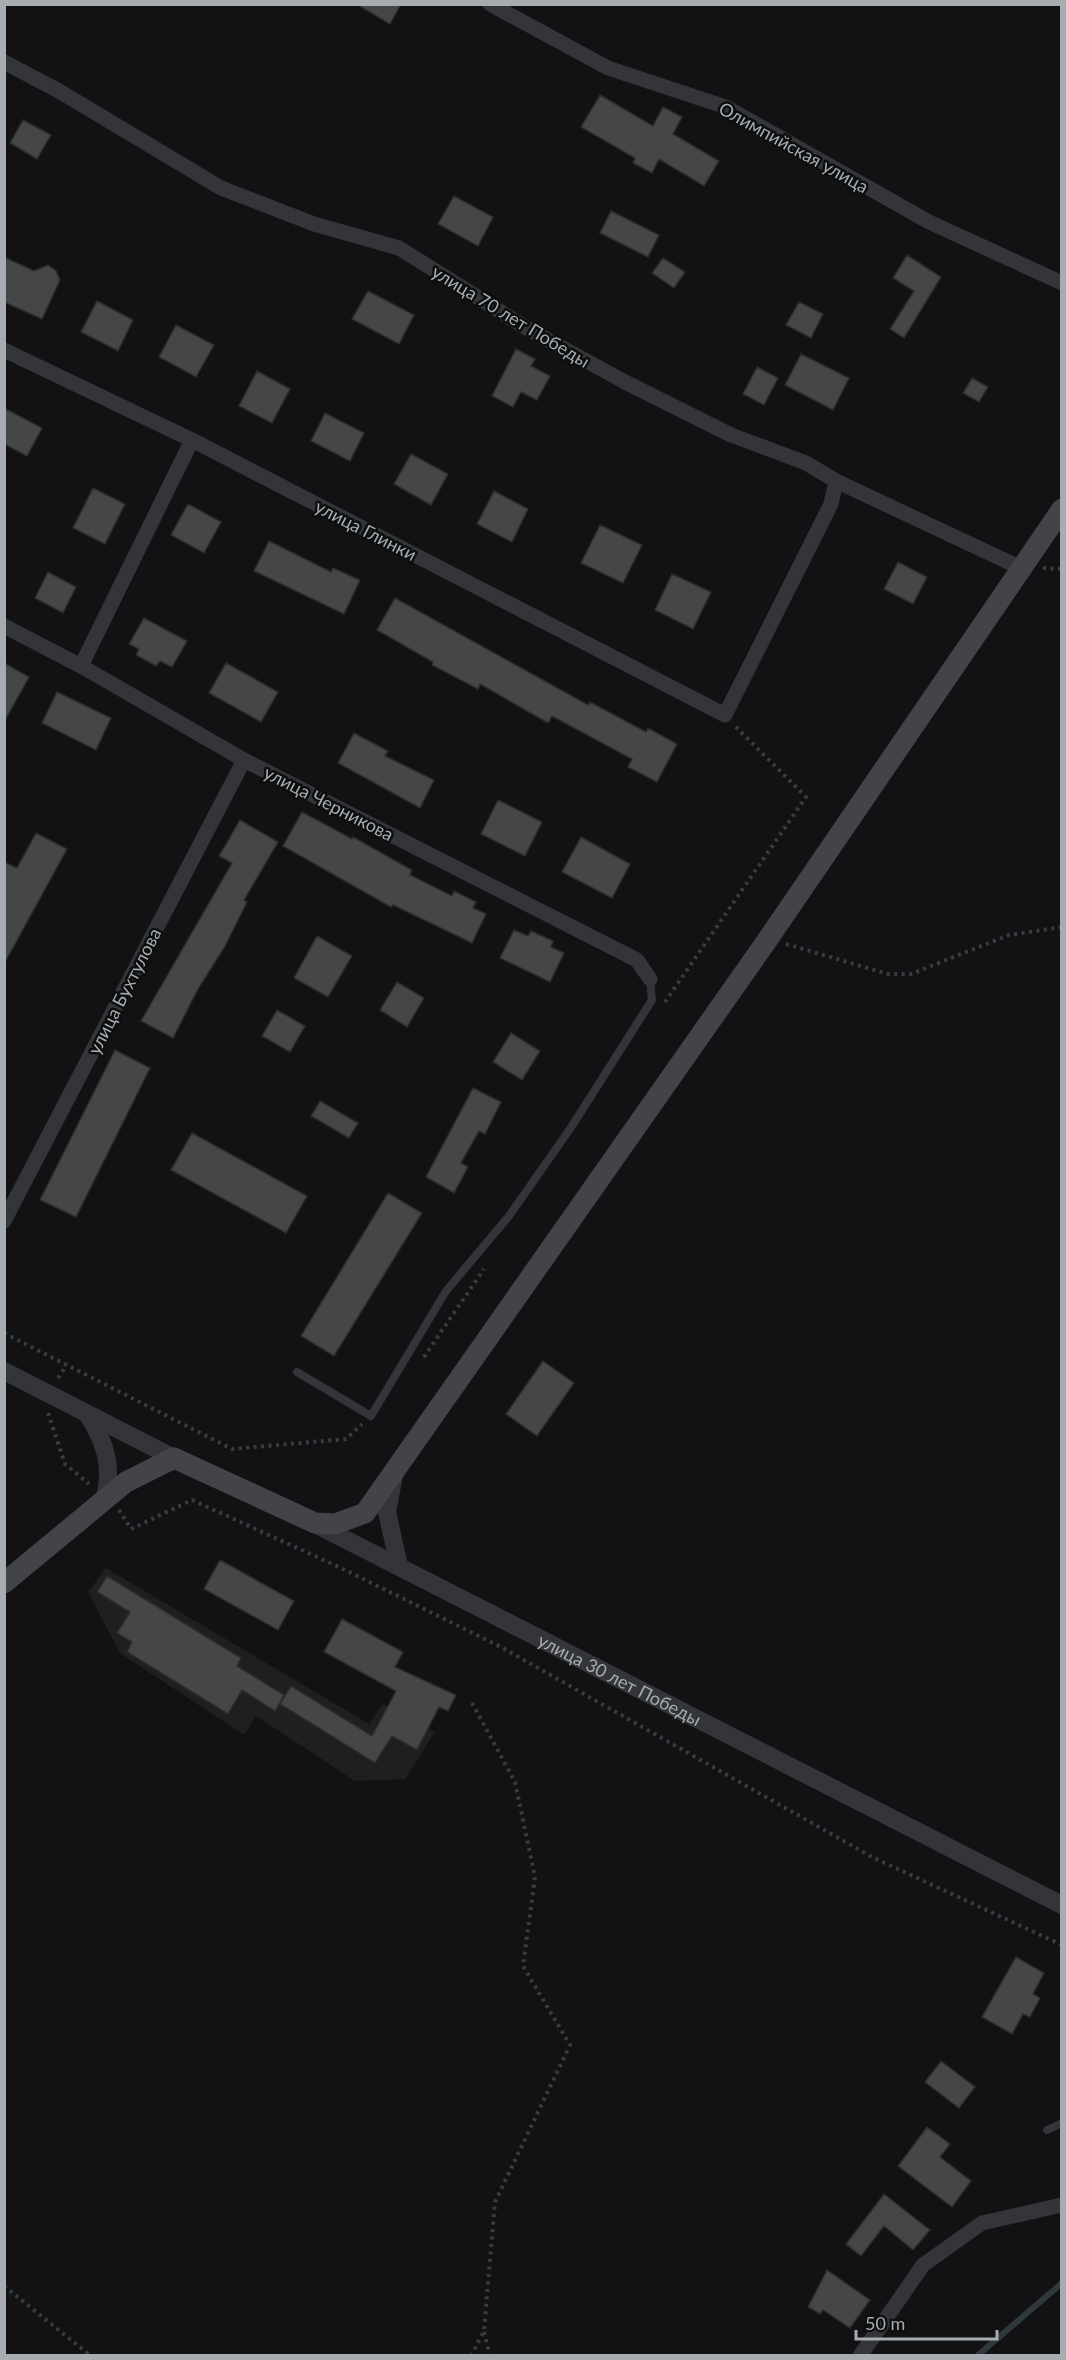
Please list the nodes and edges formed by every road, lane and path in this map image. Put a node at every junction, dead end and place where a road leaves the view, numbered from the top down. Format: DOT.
graph roads {
  1 [pos="490,4"];
  2 [pos="4,62"];
  3 [pos="1062,283"];
  4 [pos="4,350"];
  5 [pos="192,440"];
  6 [pos="836,481"];
  7 [pos="1062,509"];
  8 [pos="1021,568"];
  9 [pos="4,626"];
  10 [pos="81,666"];
  11 [pos="244,760"];
  12 [pos="1062,927"];
  13 [pos="768,939"];
  14 [pos="650,980"];
  15 [pos="4,1221"];
  16 [pos="4,1333"];
  17 [pos="66,1366"];
  18 [pos="4,1371"];
  19 [pos="297,1372"];
  20 [pos="58,1378"];
  21 [pos="44,1402"];
  22 [pos="87,1413"];
  23 [pos="371,1416"];
  24 [pos="174,1458"];
  25 [pos="394,1474"];
  26 [pos="105,1498"];
  27 [pos="315,1524"];
  28 [pos="399,1566"];
  29 [pos="4,1583"];
  30 [pos="471,1701"];
  31 [pos="1062,1905"];
  32 [pos="1062,1945"];
  33 [pos="1062,2123"];
  34 [pos="1047,2130"];
  35 [pos="1062,2205"];
  36 [pos="4,2286"];
  37 [pos="484,2331"];
  38 [pos="91,2355"];
  39 [pos="471,2355"];
  40 [pos="490,2355"];
  41 [pos="860,2355"];
  1 -- 3 [label="street, Олимпийская улица"];
  2 -- 6 [label="street, улица 70 лет Победы"];
  4 -- 5 [label="street, улица Глинки"];
  5 -- 6 [label="street, улица Глинки"];
  5 -- 10 [label="street"];
  6 -- 8 [label="street, улица 70 лет Победы"];
  7 -- 8 [label="main road"];
  8 -- 13 [label="main road"];
  9 -- 10 [label="street, улица Черникова"];
  10 -- 11 [label="street, улица Черникова"];
  11 -- 14 [label="street, улица Черникова"];
  11 -- 15 [label="street, улица Бухтулова"];
  12 -- 13 [label="path"];
  13 -- 25 [label="main road"];
  14 -- 23 [label="lane"];
  16 -- 17 [label="path"];
  17 -- 20 [label="path"];
  17 -- 23 [label="path"];
  18 -- 22 [label="street"];
  19 -- 23 [label="lane"];
  21 -- 26 [label="path"];
  22 -- 24 [label="street"];
  22 -- 26 [label="street"];
  24 -- 26 [label="main road"];
  24 -- 27 [label="main road, улица 30 лет Победы"];
  25 -- 27 [label="main road"];
  25 -- 28 [label="street"];
  26 -- 29 [label="main road"];
  26 -- 32 [label="path"];
  27 -- 28 [label="street, улица 30 лет Победы"];
  28 -- 31 [label="street, улица 30 лет Победы"];
  30 -- 37 [label="path"];
  33 -- 34 [label="lane"];
  35 -- 41 [label="street"];
  36 -- 38 [label="path"];
  37 -- 39 [label="path"];
  37 -- 40 [label="path"];
}
